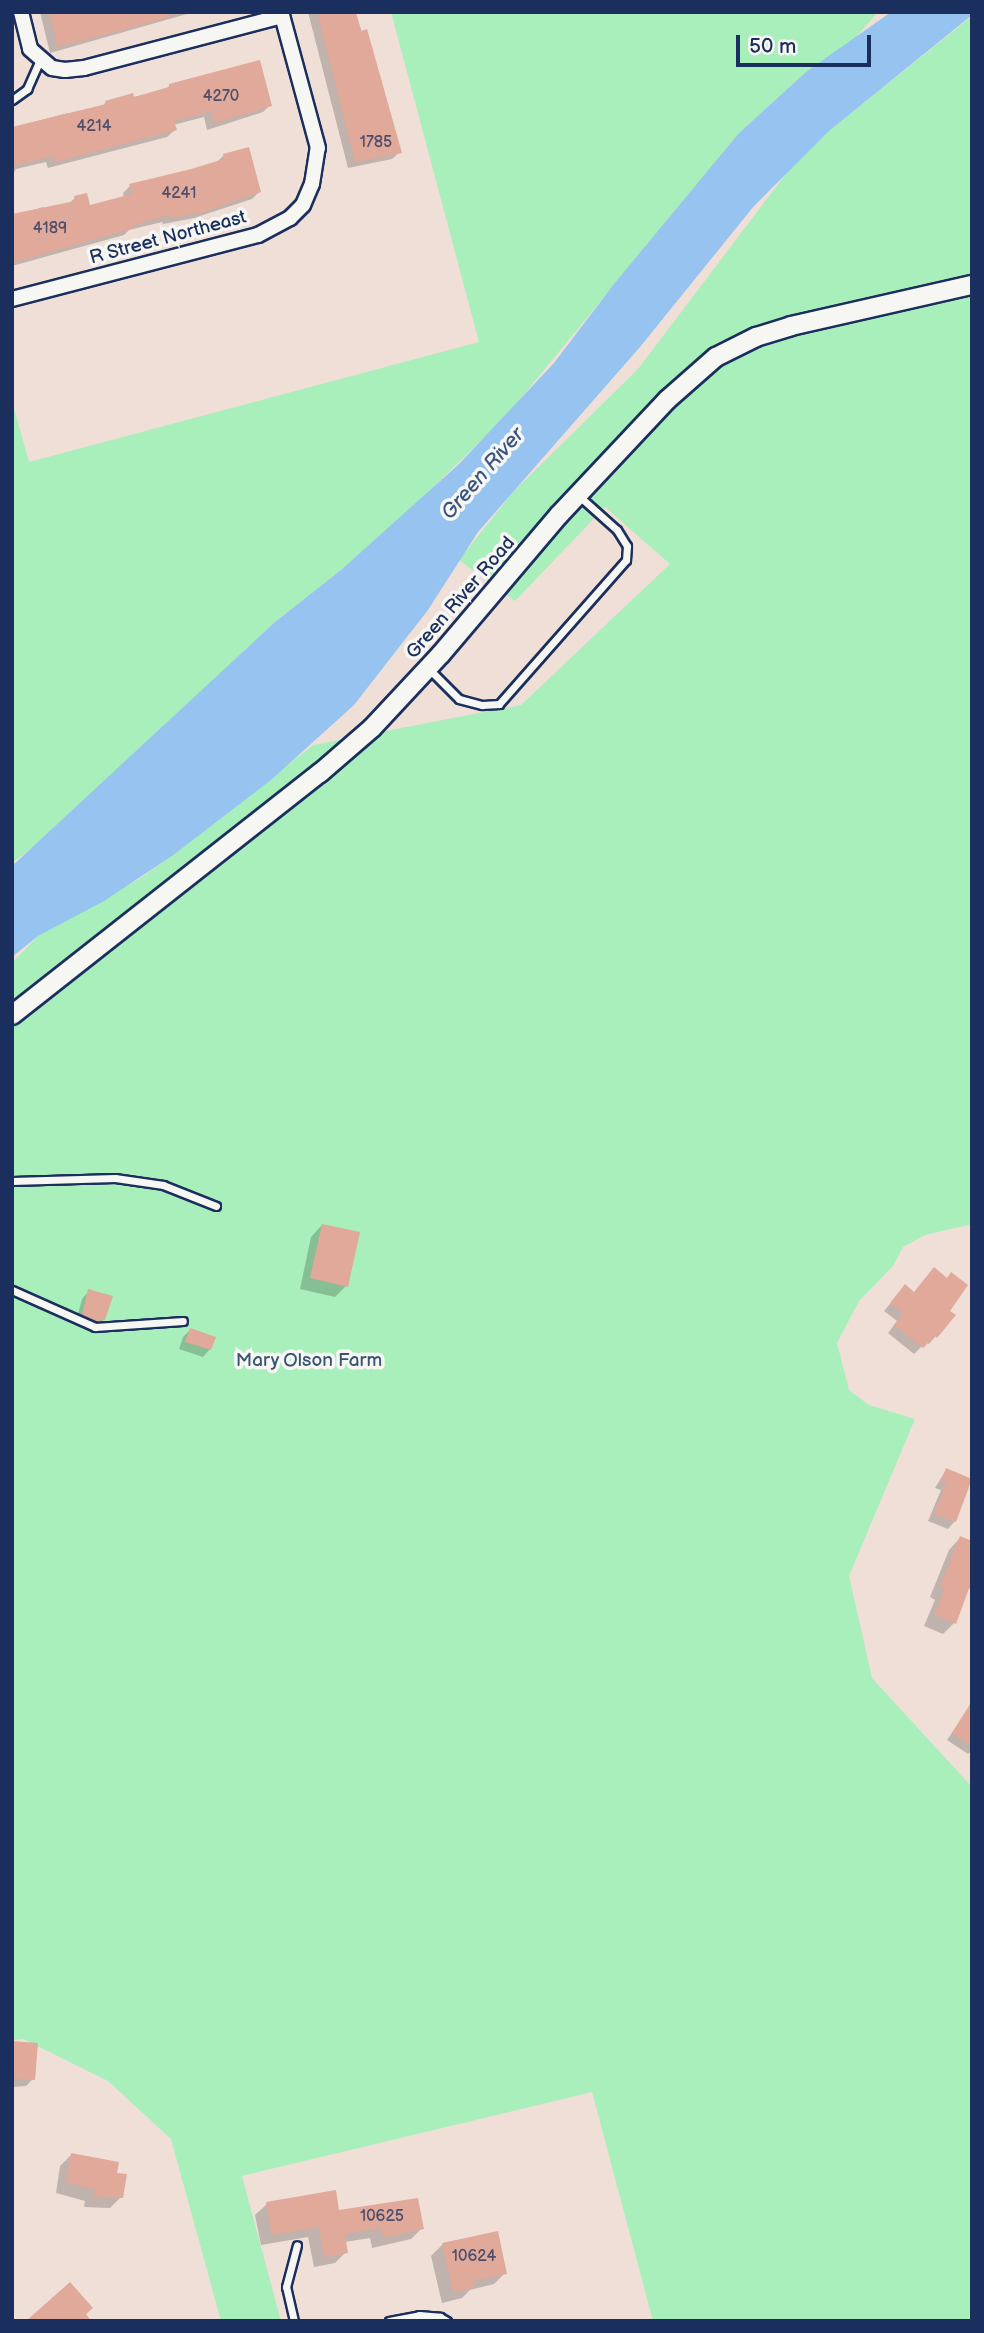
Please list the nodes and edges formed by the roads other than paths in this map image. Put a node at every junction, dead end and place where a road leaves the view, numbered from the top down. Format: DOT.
graph roads {
  1 [pos="21,12"];
  2 [pos="282,14"];
  3 [pos="40,60"];
  4 [pos="12,100"];
  5 [pos="972,285"];
  6 [pos="12,299"];
  7 [pos="578,495"];
  8 [pos="428,668"];
  9 [pos="12,1015"];
  10 [pos="12,1181"];
  11 [pos="216,1206"];
  12 [pos="12,1290"];
  13 [pos="183,1321"];
  14 [pos="297,2245"];
  15 [pos="294,2321"];
  16 [pos="389,2321"];
  17 [pos="447,2321"];
  1 -- 3 [label="street"];
  2 -- 3 [label="street"];
  2 -- 6 [label="street, R Street Northeast"];
  3 -- 4 [label="lane"];
  5 -- 7 [label="street, Green River Road"];
  7 -- 8 [label="street, Green River Road"];
  7 -- 8 [label="lane"];
  8 -- 9 [label="street, Green River Road"];
  10 -- 11 [label="lane"];
  12 -- 13 [label="lane"];
  14 -- 15 [label="lane"];
  16 -- 17 [label="lane"];
}
